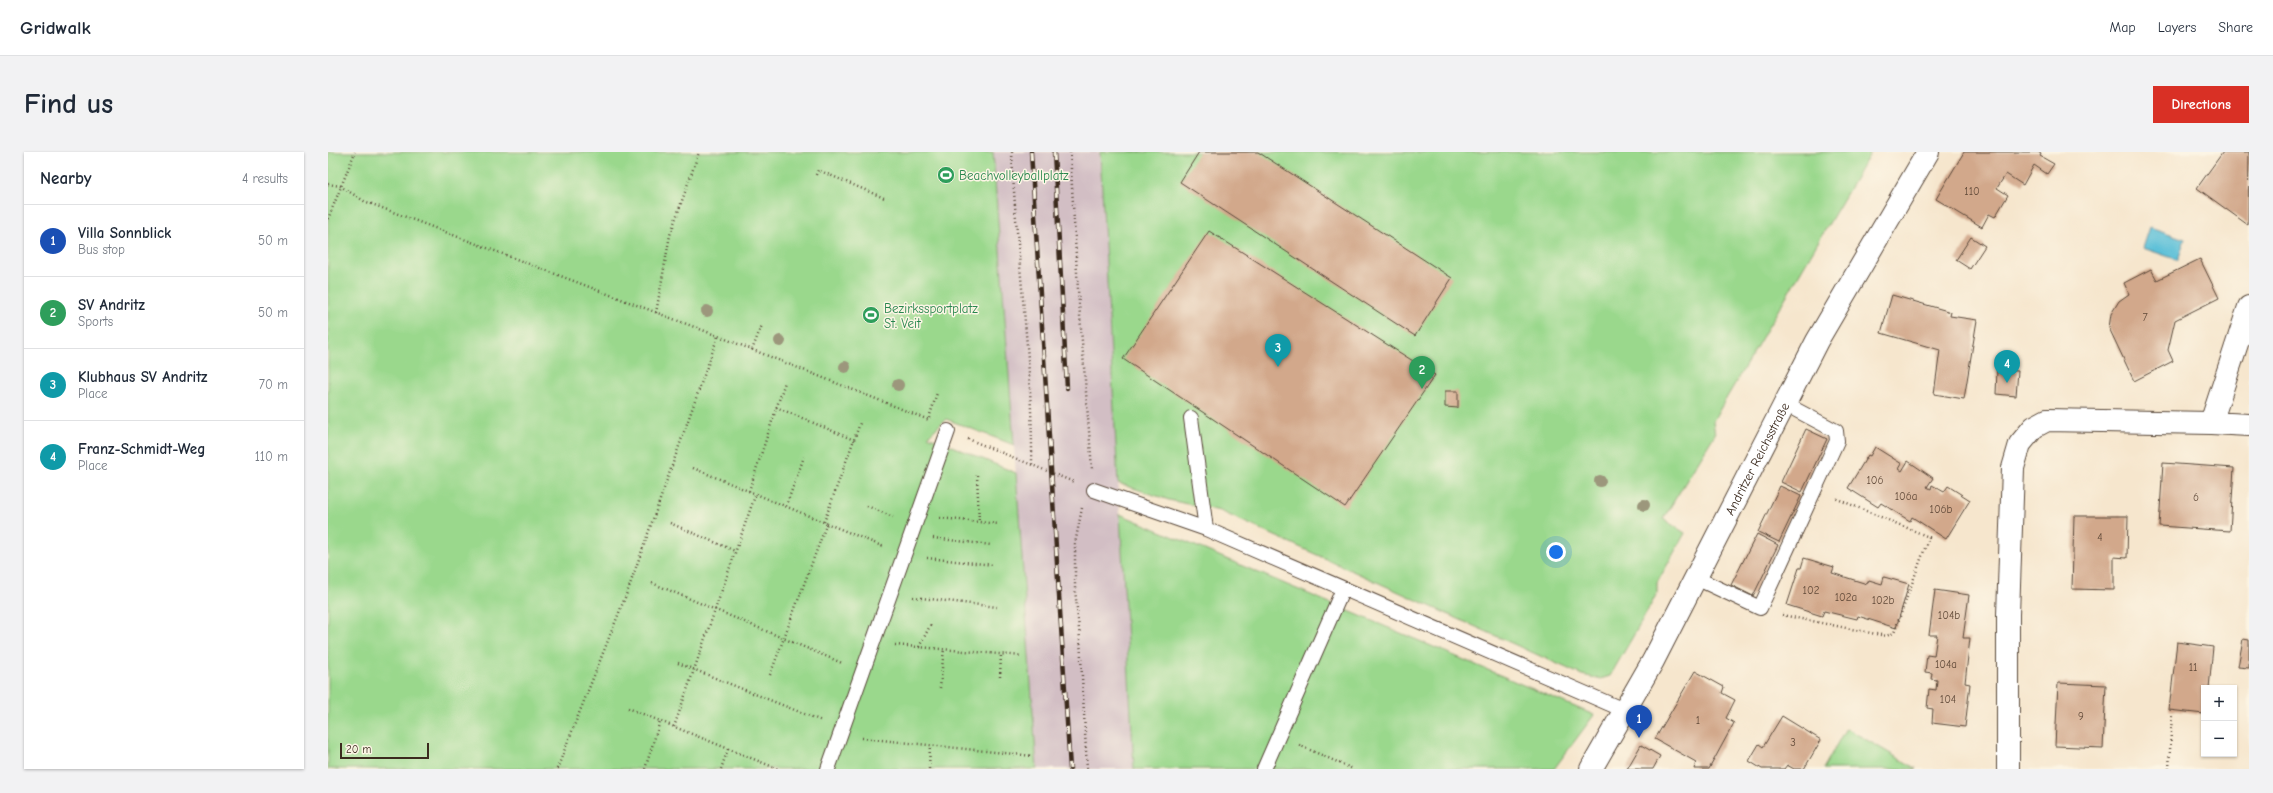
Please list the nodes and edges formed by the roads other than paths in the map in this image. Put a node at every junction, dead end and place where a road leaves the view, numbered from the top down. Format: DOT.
graph roads {
  1 [pos="1928,152"];
  2 [pos="2249,307"];
  3 [pos="1785,404"];
  4 [pos="1191,418"];
  5 [pos="2211,423"];
  6 [pos="2249,425"];
  7 [pos="948,431"];
  8 [pos="1094,490"];
  9 [pos="1206,529"];
  10 [pos="1696,578"];
  11 [pos="1343,589"];
  12 [pos="1626,711"];
  13 [pos="828,769"];
  14 [pos="1264,769"];
  15 [pos="1591,769"];
  16 [pos="2008,769"];
  1 -- 3 [label="street, Andritzer Reichsstraße"];
  2 -- 5 [label="street"];
  3 -- 10 [label="street, Andritzer Reichsstraße"];
  3 -- 10 [label="lane"];
  4 -- 9 [label="lane"];
  5 -- 6 [label="street"];
  5 -- 16 [label="street"];
  7 -- 13 [label="lane"];
  8 -- 9 [label="lane"];
  9 -- 11 [label="lane"];
  10 -- 12 [label="street, Andritzer Reichsstraße"];
  11 -- 12 [label="lane"];
  11 -- 14 [label="lane"];
  12 -- 15 [label="street, Andritzer Reichsstraße"];
}
